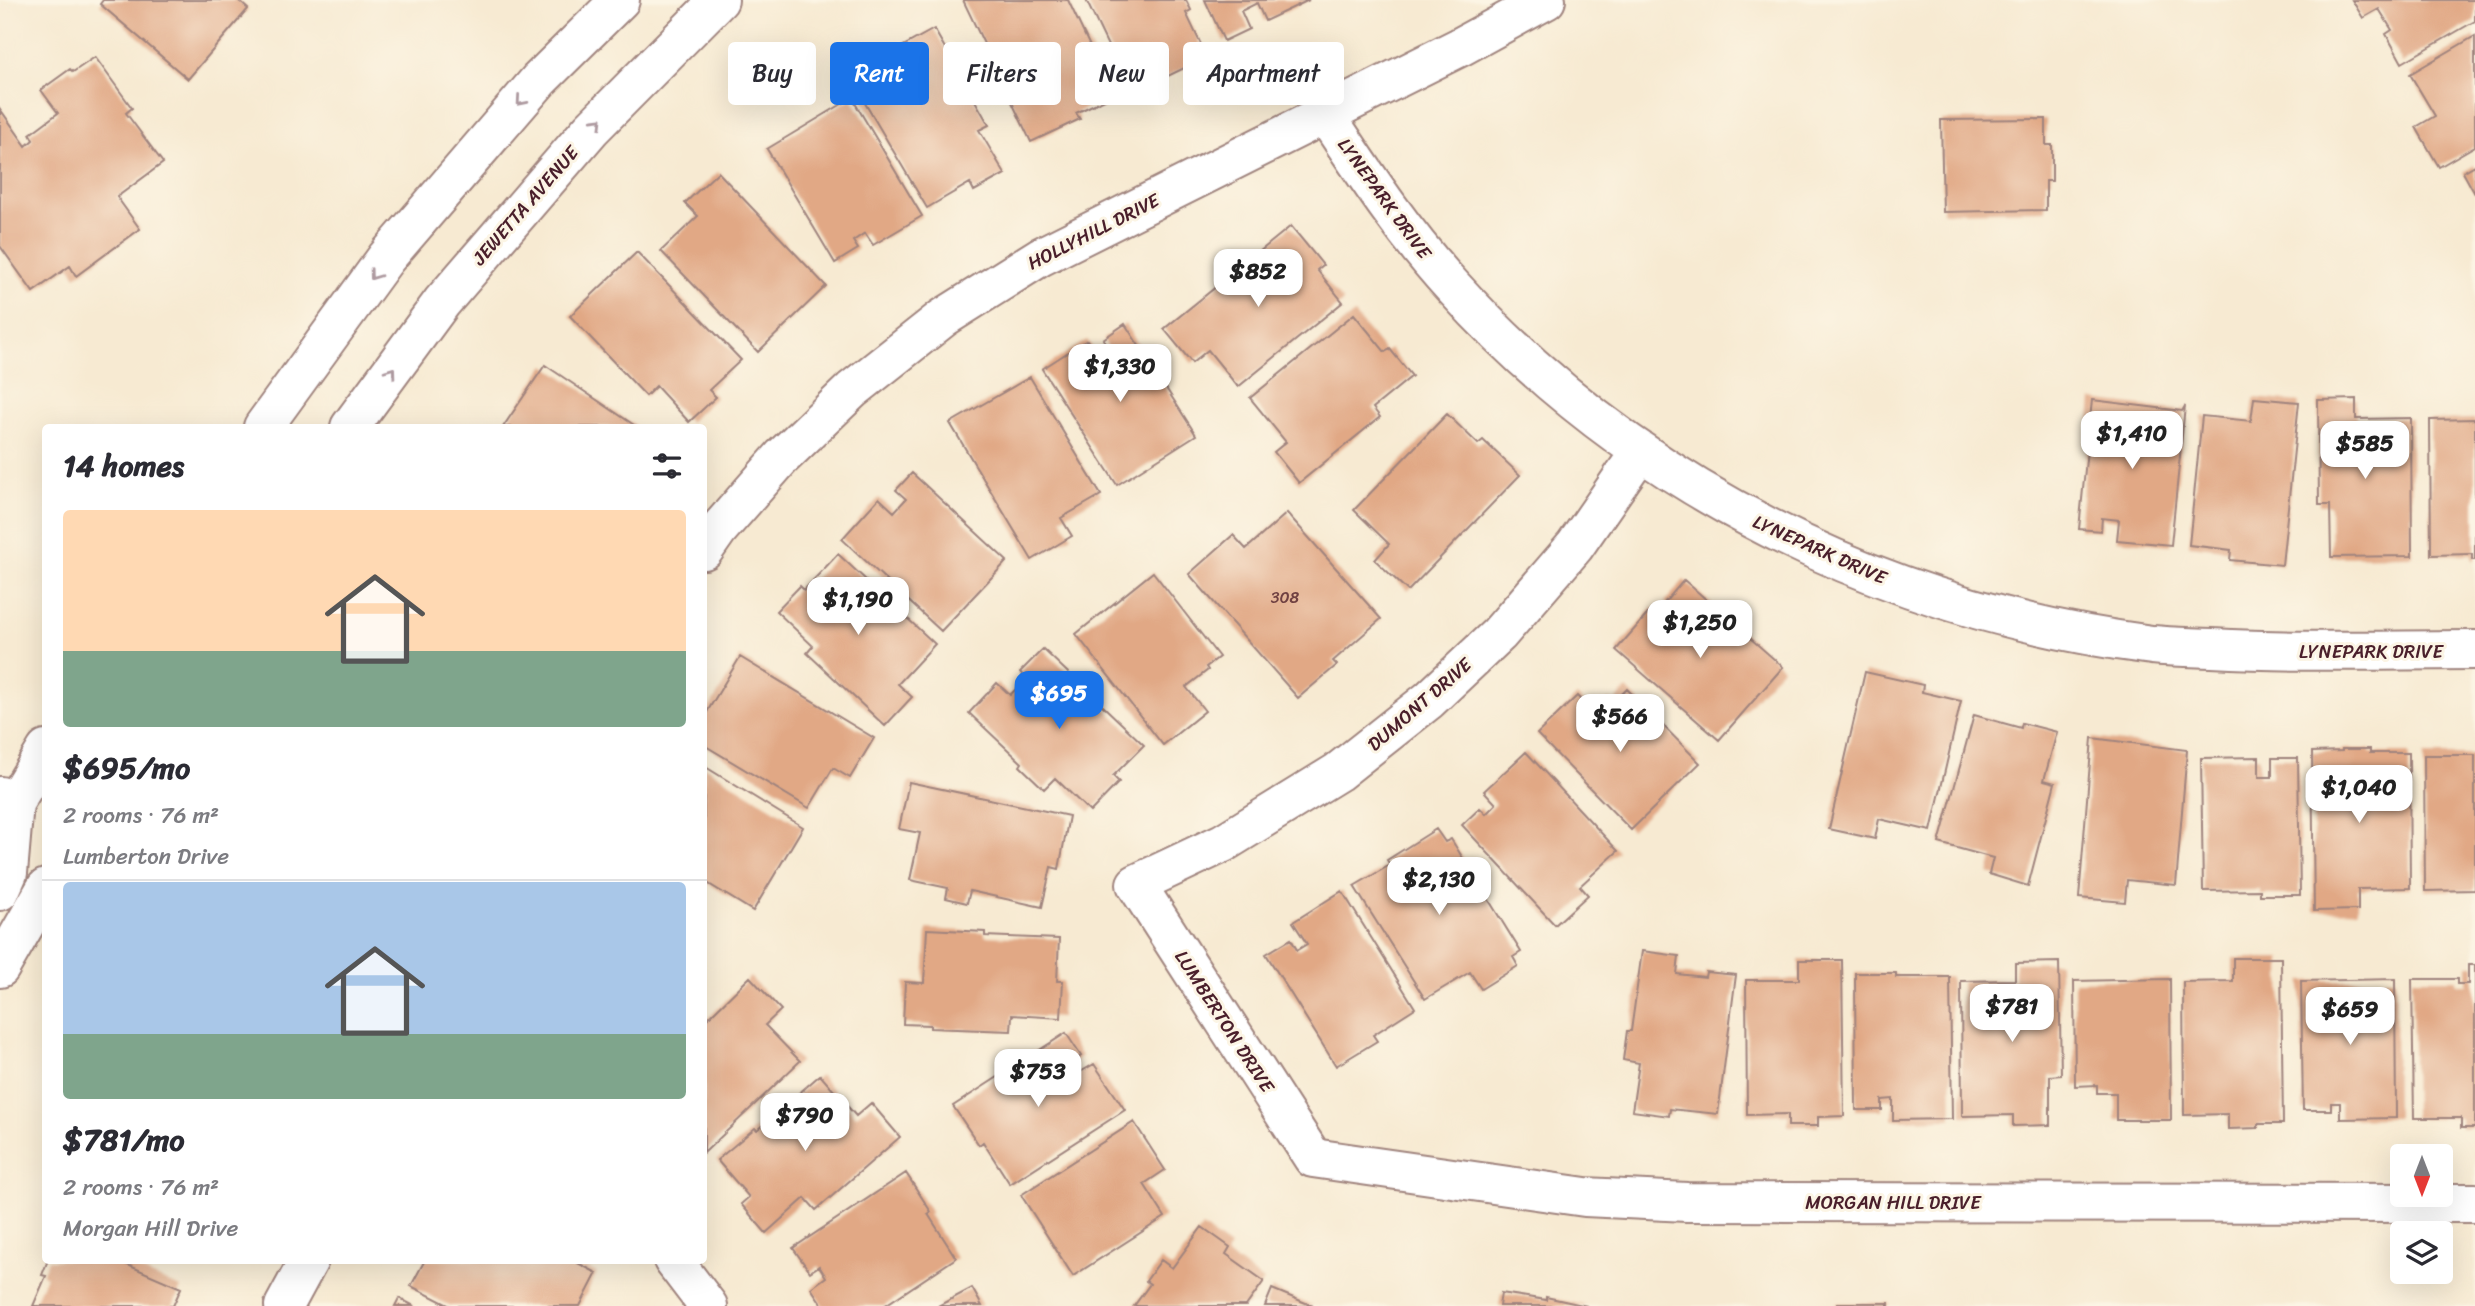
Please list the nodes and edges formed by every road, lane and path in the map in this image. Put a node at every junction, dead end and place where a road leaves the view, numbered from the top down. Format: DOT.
graph roads {
  1 [pos="620,0"];
  2 [pos="719,0"];
  3 [pos="1546,0"];
  4 [pos="1325,114"];
  5 [pos="322,346"];
  6 [pos="265,424"];
  7 [pos="296,424"];
  8 [pos="352,424"];
  9 [pos="1640,452"];
  10 [pos="707,546"];
  11 [pos="2475,650"];
  12 [pos="42,756"];
  13 [pos="5,808"];
  14 [pos="1136,884"];
  15 [pos="0,891"];
  16 [pos="42,895"];
  17 [pos="0,968"];
  18 [pos="1313,1158"];
  19 [pos="2475,1203"];
  20 [pos="307,1264"];
  21 [pos="676,1264"];
  22 [pos="284,1306"];
  23 [pos="708,1306"];
  1 -- 5 [label="street, one-way"];
  8 -- 2 [label="street, JEWETTA AVENUE, one-way"];
  3 -- 4 [label="street, HOLLYHILL DRIVE"];
  4 -- 9 [label="street, LYNEPARK DRIVE"];
  4 -- 10 [label="street, HOLLYHILL DRIVE"];
  5 -- 6 [label="street"];
  5 -- 7 [label="street"];
  9 -- 11 [label="street, LYNEPARK DRIVE"];
  9 -- 14 [label="street, DUMONT DRIVE"];
  12 -- 13 [label="street"];
  13 -- 15 [label="street"];
  14 -- 18 [label="street, LUMBERTON DRIVE"];
  16 -- 17 [label="street"];
  18 -- 19 [label="street, MORGAN HILL DRIVE"];
  20 -- 22 [label="street"];
  21 -- 23 [label="street"];
}
